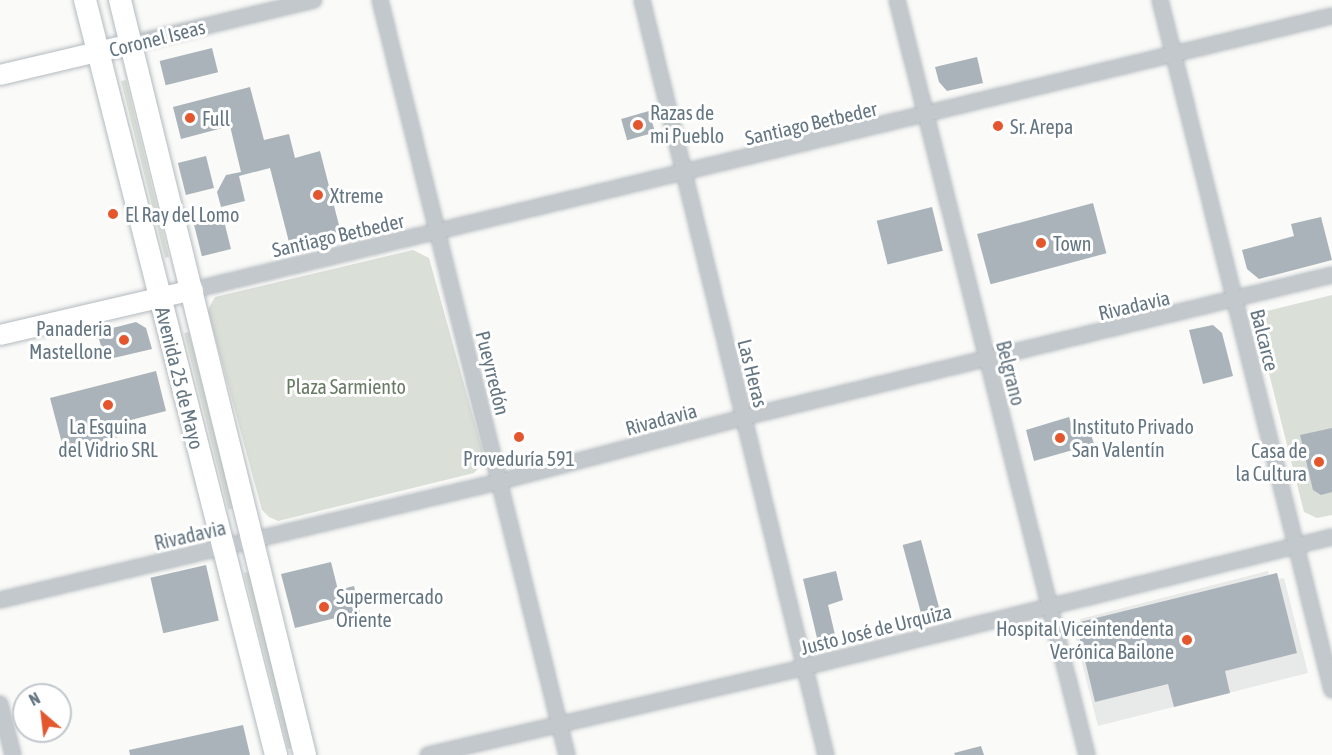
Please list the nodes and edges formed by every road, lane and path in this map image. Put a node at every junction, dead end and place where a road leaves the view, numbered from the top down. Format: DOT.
graph roads {
  1 [pos="85,0"];
  2 [pos="120,0"];
  3 [pos="314,0"];
  4 [pos="381,0"];
  5 [pos="642,0"];
  6 [pos="897,0"];
  7 [pos="1160,0"];
  8 [pos="1332,16"];
  9 [pos="131,44"];
  10 [pos="98,52"];
  11 [pos="1174,55"];
  12 [pos="0,75"];
  13 [pos="926,115"];
  14 [pos="684,173"];
  15 [pos="438,231"];
  16 [pos="1332,275"];
  17 [pos="193,290"];
  18 [pos="160,297"];
  19 [pos="1235,301"];
  20 [pos="0,335"];
  21 [pos="987,360"];
  22 [pos="745,417"];
  23 [pos="498,482"];
  24 [pos="1332,537"];
  25 [pos="252,541"];
  26 [pos="1297,546"];
  27 [pos="224,547"];
  28 [pos="0,600"];
  29 [pos="1050,606"];
  30 [pos="804,667"];
  31 [pos="1332,690"];
  32 [pos="0,705"];
  33 [pos="559,724"];
  34 [pos="13,755"];
  35 [pos="276,755"];
  36 [pos="305,755"];
  37 [pos="428,755"];
  38 [pos="567,755"];
  39 [pos="826,755"];
  40 [pos="1087,755"];
  1 -- 10 [label="main road, Avenida 25 de Mayo"];
  2 -- 9 [label="main road, Avenida 25 de Mayo"];
  3 -- 9 [label="street, Coronel Iseas"];
  4 -- 15 [label="street, Pueyrredón"];
  5 -- 14 [label="street, Las Heras"];
  6 -- 13 [label="street, Belgrano"];
  7 -- 11 [label="street, Balcarce"];
  8 -- 11 [label="street, Santiago Betbeder"];
  9 -- 10 [label="main road, Coronel Iseas"];
  9 -- 17 [label="main road, Avenida 25 de Mayo"];
  10 -- 12 [label="main road, Coronel Iseas"];
  10 -- 18 [label="main road, Avenida 25 de Mayo"];
  11 -- 13 [label="street, Santiago Betbeder"];
  11 -- 19 [label="street, Balcarce"];
  13 -- 14 [label="street, Santiago Betbeder"];
  13 -- 21 [label="street, Belgrano"];
  14 -- 15 [label="street, Santiago Betbeder"];
  14 -- 22 [label="street, Las Heras"];
  15 -- 17 [label="street, Santiago Betbeder"];
  15 -- 23 [label="street, Pueyrredón"];
  16 -- 19 [label="street, Rivadavia"];
  17 -- 18 [label="main road"];
  17 -- 25 [label="main road, Avenida 25 de Mayo"];
  18 -- 20 [label="main road"];
  18 -- 27 [label="main road, Avenida 25 de Mayo"];
  19 -- 21 [label="street, Rivadavia"];
  19 -- 26 [label="street, Balcarce"];
  21 -- 22 [label="street, Rivadavia"];
  21 -- 29 [label="street, Belgrano"];
  22 -- 23 [label="street, Rivadavia"];
  22 -- 30 [label="street, Las Heras"];
  23 -- 25 [label="street, Rivadavia"];
  23 -- 33 [label="street, Pueyrredón"];
  24 -- 26 [label="street, Justo José de Urquiza"];
  25 -- 27 [label="street, Rivadavia"];
  25 -- 36 [label="main road, Avenida 25 de Mayo"];
  26 -- 29 [label="street, Justo José de Urquiza"];
  26 -- 31 [label="street, Balcarce"];
  27 -- 28 [label="street, Rivadavia"];
  27 -- 35 [label="main road, Avenida 25 de Mayo"];
  29 -- 30 [label="street, Justo José de Urquiza"];
  29 -- 40 [label="street, Belgrano"];
  30 -- 33 [label="street, Justo José de Urquiza"];
  30 -- 39 [label="street, Las Heras"];
  32 -- 34 [label="street"];
  33 -- 37 [label="street, Justo José de Urquiza"];
  33 -- 38 [label="street, Pueyrredón"];
}
